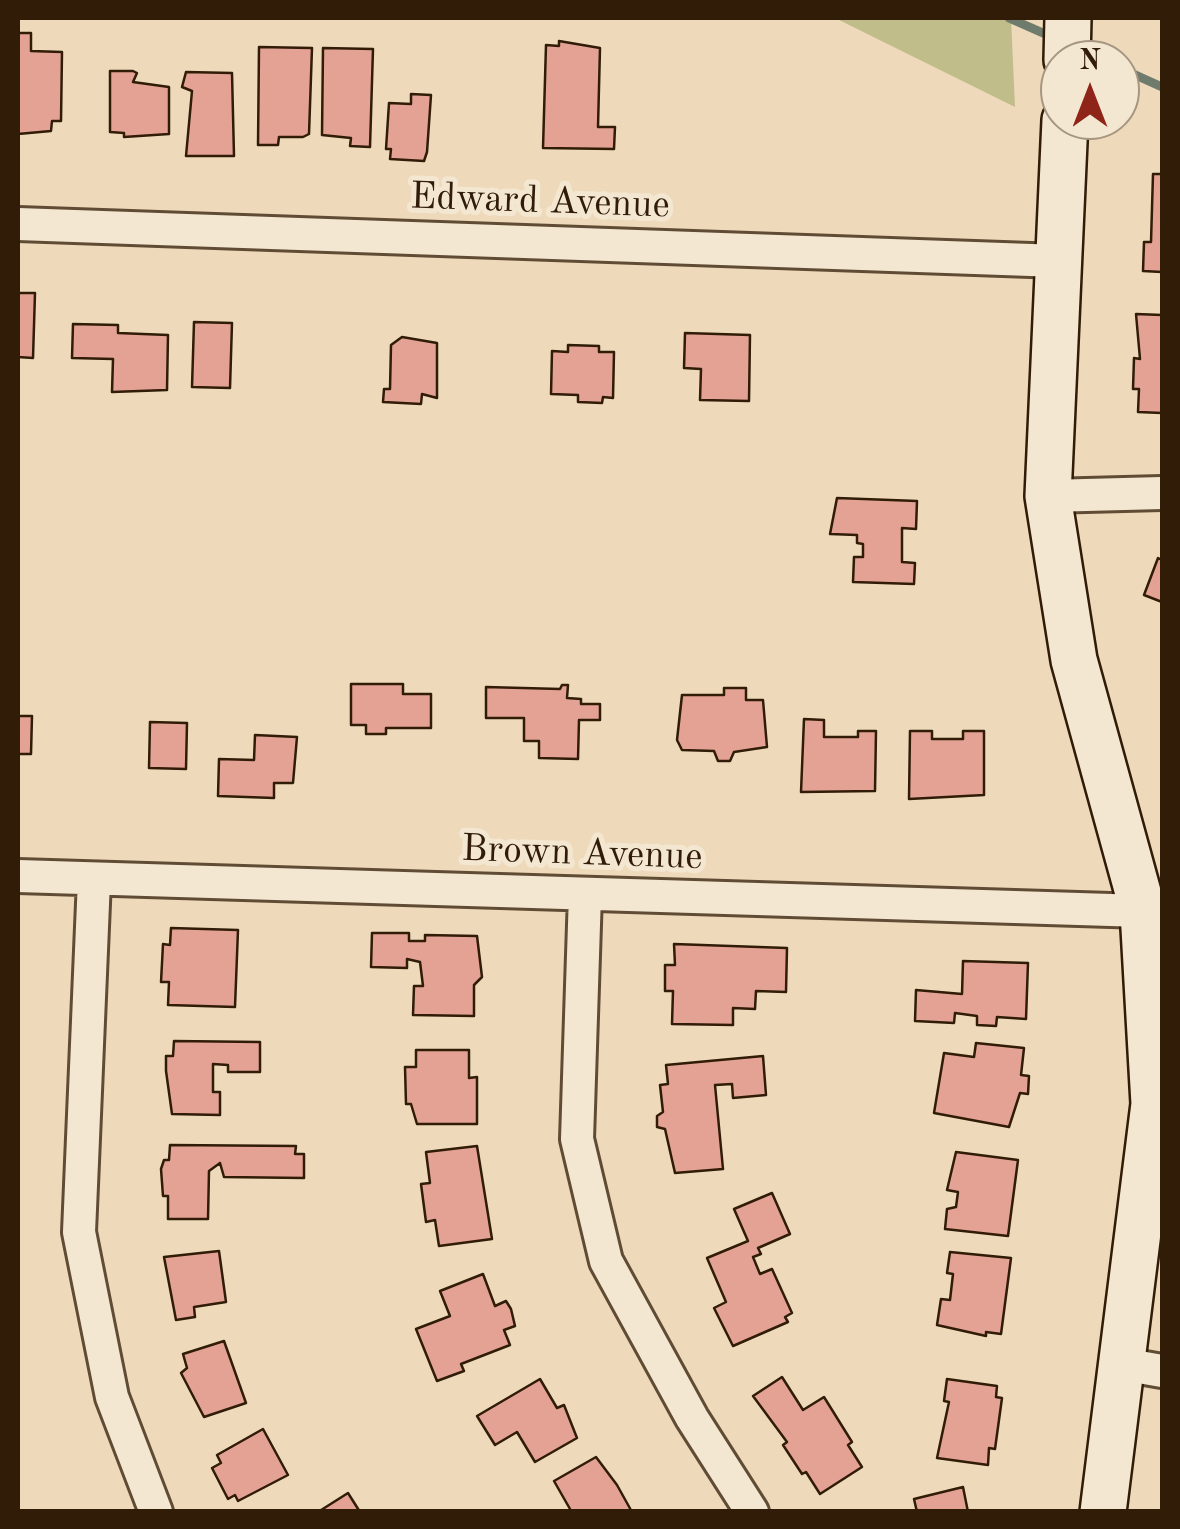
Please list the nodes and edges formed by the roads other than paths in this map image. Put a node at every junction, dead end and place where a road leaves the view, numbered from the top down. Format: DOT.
graph roads {
  1 [pos="1065,140"];
  2 [pos="18,224"];
  3 [pos="1059,261"];
  4 [pos="1162,493"];
  5 [pos="1048,496"];
  6 [pos="18,876"];
  7 [pos="94,880"];
  8 [pos="585,894"];
  9 [pos="1144,911"];
  10 [pos="1142,1368"];
  11 [pos="156,1512"];
  12 [pos="752,1512"];
  13 [pos="1103,1512"];
  1 -- 3 [label="main road"];
  2 -- 3 [label="street, Edward Avenue"];
  3 -- 5 [label="main road"];
  4 -- 5 [label="street"];
  5 -- 9 [label="main road"];
  6 -- 7 [label="street, Brown Avenue"];
  7 -- 8 [label="street, Brown Avenue"];
  7 -- 11 [label="street"];
  8 -- 9 [label="street, Brown Avenue"];
  8 -- 12 [label="street"];
  9 -- 10 [label="main road"];
  10 -- 13 [label="main road"];
}
